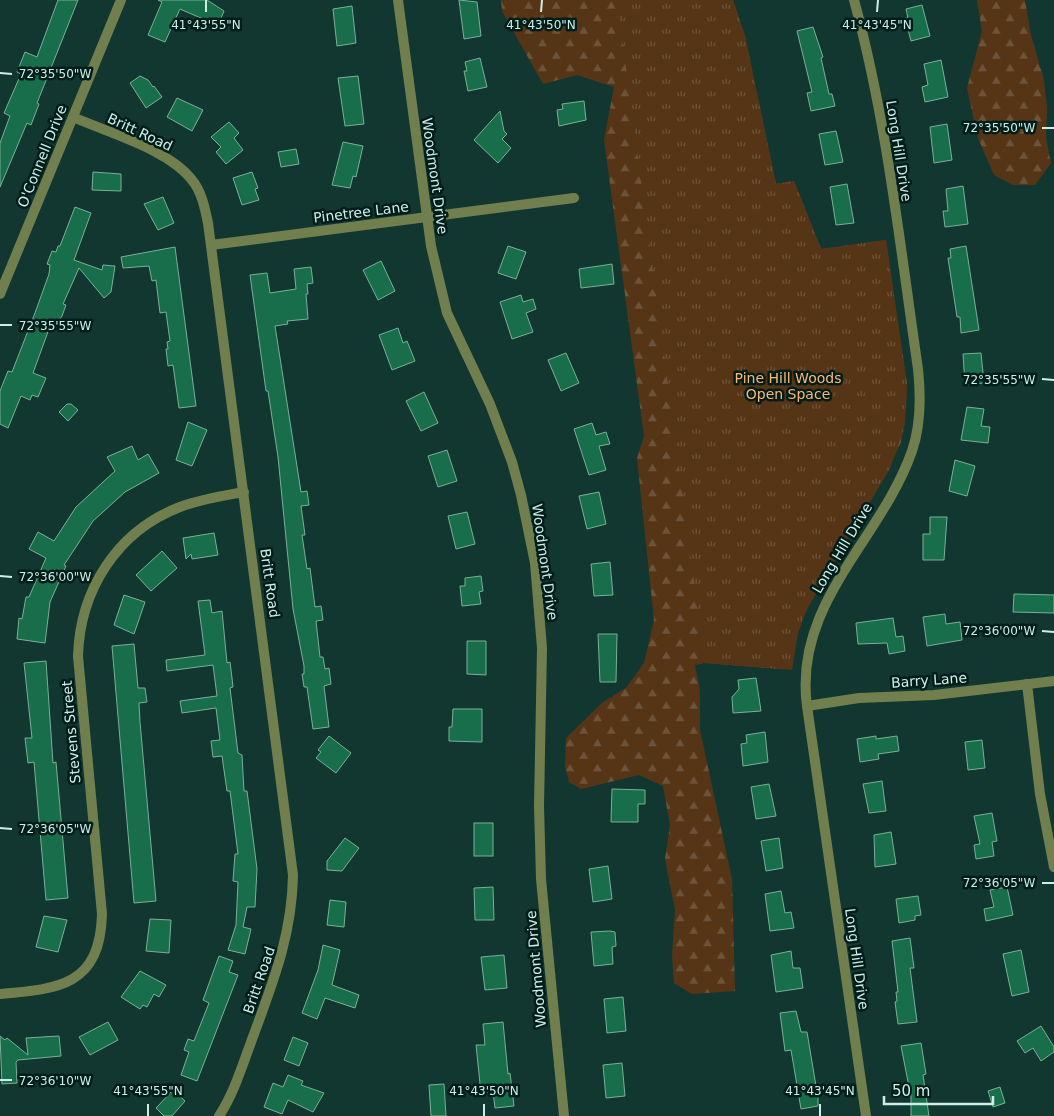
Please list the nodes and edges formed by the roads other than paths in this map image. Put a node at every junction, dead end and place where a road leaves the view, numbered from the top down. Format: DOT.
graph roads {
  1 [pos="121,0"];
  2 [pos="398,0"];
  3 [pos="854,0"];
  4 [pos="73,117"];
  5 [pos="574,198"];
  6 [pos="427,217"];
  7 [pos="211,245"];
  8 [pos="0,294"];
  9 [pos="244,492"];
  10 [pos="1054,681"];
  11 [pos="1027,684"];
  12 [pos="807,706"];
  13 [pos="1054,867"];
  14 [pos="0,994"];
  15 [pos="219,1116"];
  16 [pos="564,1116"];
  17 [pos="866,1116"];
  1 -- 4 [label="street, O'Connell Drive"];
  2 -- 6 [label="street, Woodmont Drive"];
  3 -- 12 [label="street, Long Hill Drive"];
  4 -- 7 [label="street, Britt Road"];
  4 -- 8 [label="street, O'Connell Drive"];
  5 -- 6 [label="street, Pinetree Lane"];
  6 -- 7 [label="street, Pinetree Lane"];
  6 -- 16 [label="street, Woodmont Drive"];
  7 -- 9 [label="street, Britt Road"];
  9 -- 14 [label="street, Stevens Street"];
  9 -- 15 [label="street, Britt Road"];
  10 -- 11 [label="street, Barry Lane"];
  11 -- 12 [label="street, Barry Lane"];
  11 -- 13 [label="street"];
  12 -- 17 [label="street, Long Hill Drive"];
}
